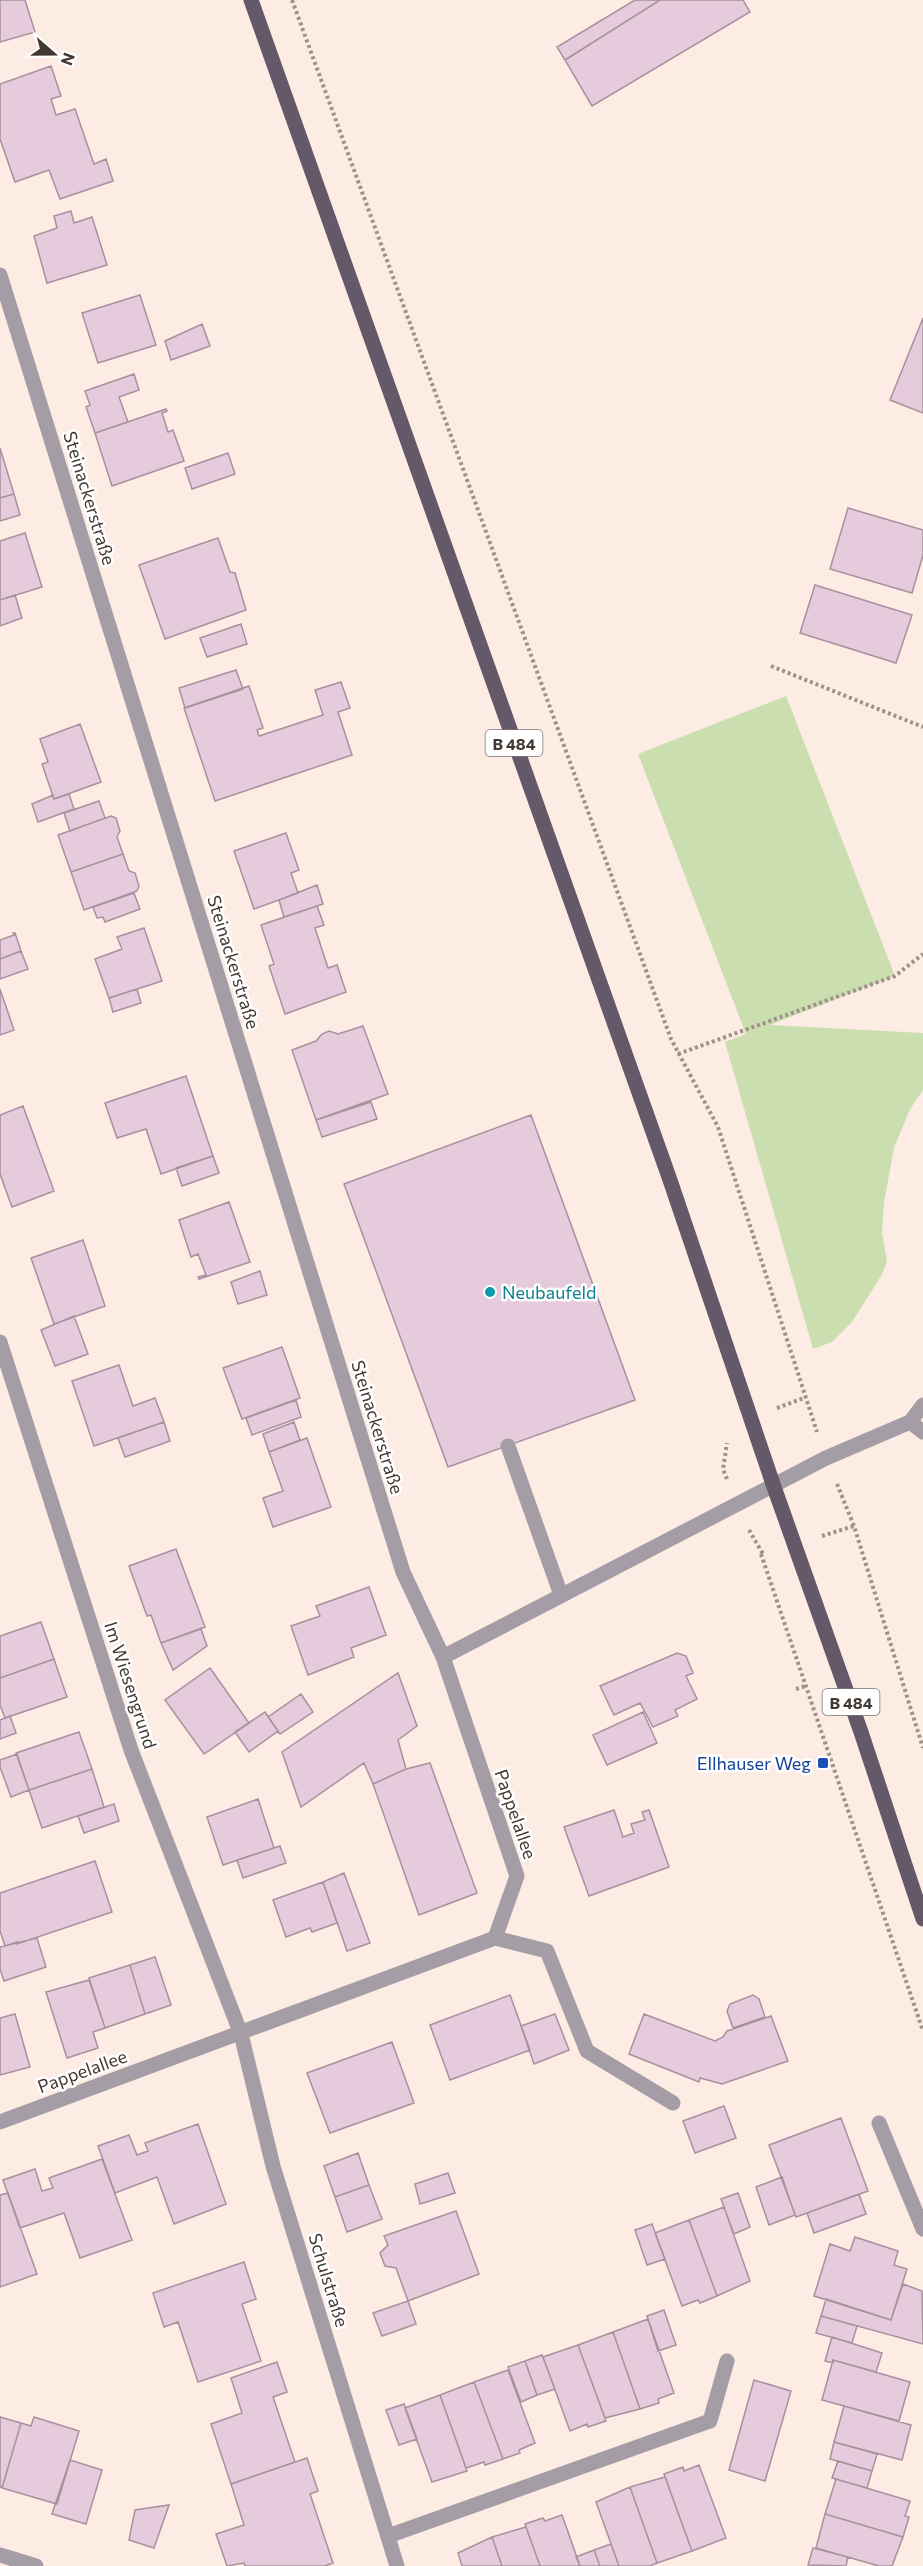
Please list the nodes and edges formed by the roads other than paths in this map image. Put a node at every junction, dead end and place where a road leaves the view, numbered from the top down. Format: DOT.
graph roads {
  1 [pos="251,0"];
  2 [pos="0,275"];
  3 [pos="0,1342"];
  4 [pos="923,1405"];
  5 [pos="910,1422"];
  6 [pos="923,1432"];
  7 [pos="508,1446"];
  8 [pos="774,1487"];
  9 [pos="561,1595"];
  10 [pos="443,1657"];
  11 [pos="923,1919"];
  12 [pos="495,1938"];
  13 [pos="242,2034"];
  14 [pos="673,2103"];
  15 [pos="0,2122"];
  16 [pos="879,2123"];
  17 [pos="923,2229"];
  18 [pos="727,2361"];
  19 [pos="388,2536"];
  20 [pos="0,2555"];
  21 [pos="36,2566"];
  22 [pos="397,2566"];
  1 -- 8 [label="main road, B 484"];
  2 -- 10 [label="street, Steinackerstraße"];
  3 -- 13 [label="street, Im Wiesengrund"];
  4 -- 5 [label="street"];
  5 -- 6 [label="street"];
  5 -- 8 [label="street"];
  7 -- 9 [label="street"];
  8 -- 9 [label="street"];
  8 -- 11 [label="main road, B 484"];
  9 -- 10 [label="street"];
  10 -- 12 [label="street, Pappelallee"];
  12 -- 13 [label="street, Pappelallee"];
  12 -- 14 [label="street"];
  13 -- 15 [label="street, Pappelallee"];
  13 -- 19 [label="street, Schulstraße"];
  16 -- 17 [label="street"];
  18 -- 19 [label="street"];
  19 -- 22 [label="street, Schulstraße"];
  20 -- 21 [label="street"];
}
